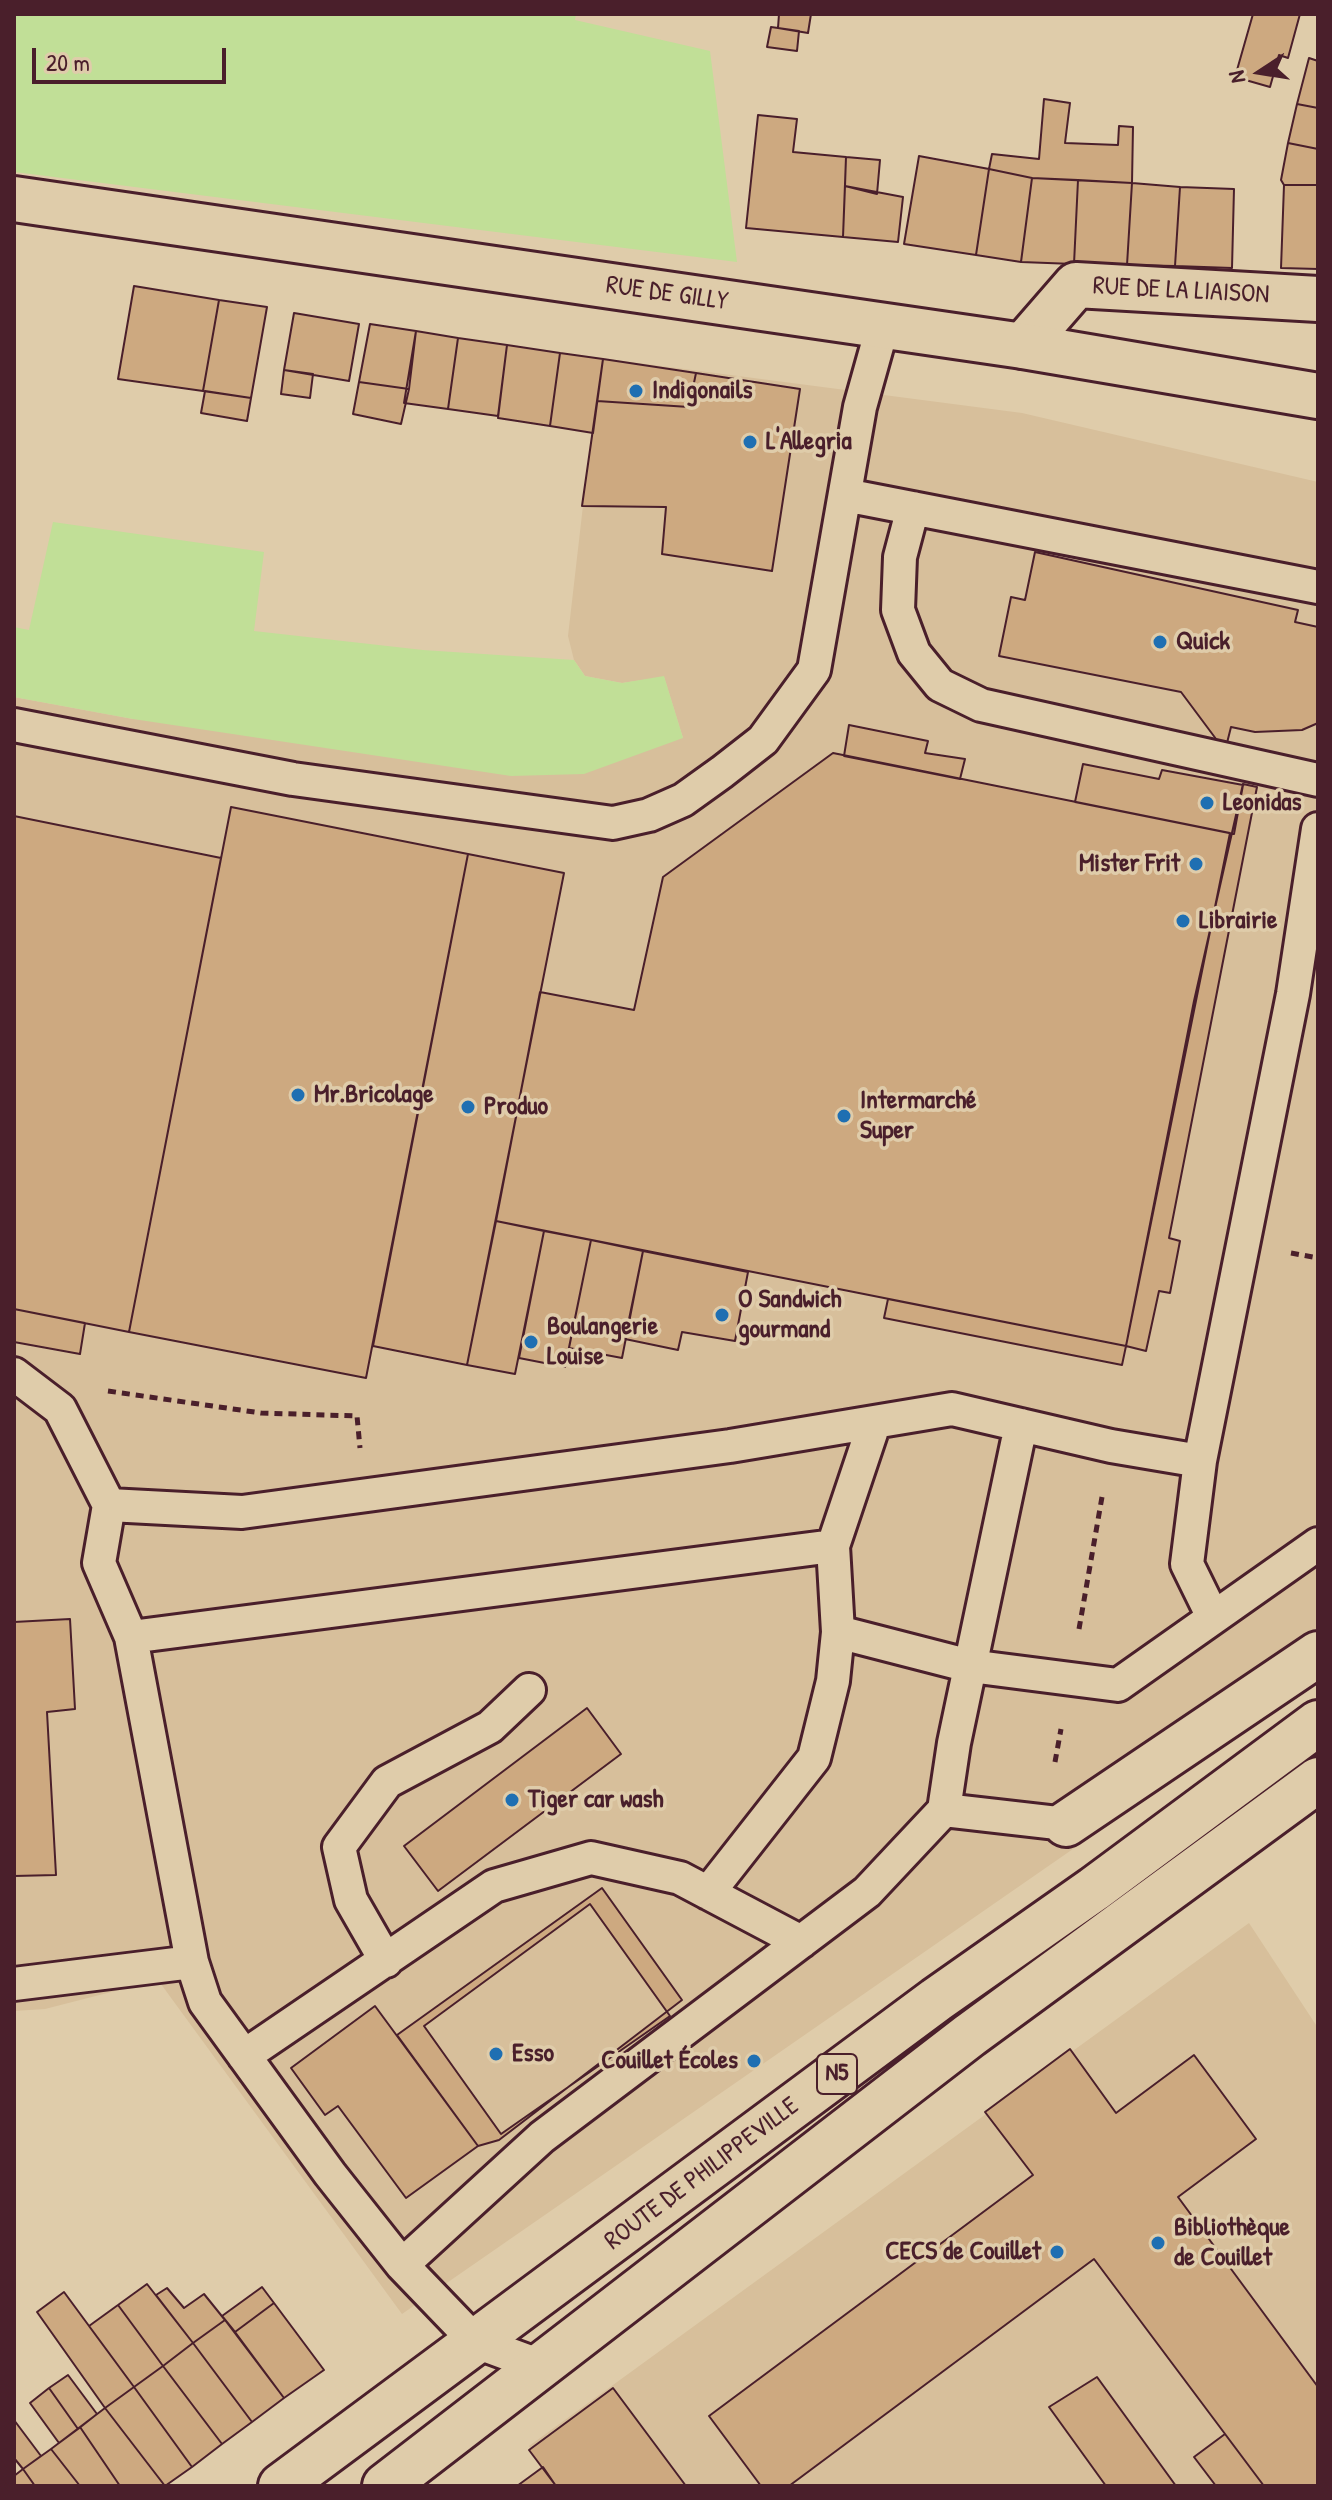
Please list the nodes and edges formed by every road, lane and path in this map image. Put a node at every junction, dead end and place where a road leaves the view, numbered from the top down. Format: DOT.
graph roads {
  1 [pos="14,199"];
  2 [pos="1318,299"];
  3 [pos="883,325"];
  4 [pos="1023,346"];
  5 [pos="1311,399"];
  6 [pos="845,495"];
  7 [pos="913,508"];
  8 [pos="1318,587"];
  9 [pos="14,725"];
  10 [pos="1318,780"];
  11 [pos="1318,829"];
  12 [pos="14,1374"];
  13 [pos="60,1409"];
  14 [pos="874,1424"];
  15 [pos="1021,1425"];
  16 [pos="1200,1461"];
  17 [pos="366,1497"];
  18 [pos="109,1505"];
  19 [pos="1318,1544"];
  20 [pos="833,1546"];
  21 [pos="1213,1617"];
  22 [pos="838,1632"];
  23 [pos="131,1637"];
  24 [pos="1318,1654"];
  25 [pos="970,1666"];
  26 [pos="529,1690"];
  27 [pos="1318,1723"];
  28 [pos="1318,1780"];
  29 [pos="944,1810"];
  30 [pos="1066,1824"];
  31 [pos="708,1893"];
  32 [pos="801,1942"];
  33 [pos="386,1961"];
  34 [pos="192,1962"];
  35 [pos="14,1984"];
  36 [pos="244,2056"];
  37 [pos="402,2265"];
  38 [pos="476,2342"];
  39 [pos="541,2366"];
  40 [pos="281,2486"];
  41 [pos="385,2486"];
  1 -- 3 [label="main road, RUE DE GILLY"];
  2 -- 4 [label="main road, RUE DE LA LIAISON"];
  3 -- 4 [label="main road, RUE DE GILLY"];
  3 -- 6 [label="lane"];
  4 -- 5 [label="main road, RUE DE GILLY"];
  6 -- 7 [label="lane"];
  6 -- 9 [label="lane"];
  7 -- 8 [label="lane"];
  7 -- 10 [label="lane"];
  11 -- 16 [label="lane"];
  12 -- 13 [label="lane"];
  13 -- 17 [label="path"];
  13 -- 18 [label="lane"];
  14 -- 15 [label="lane"];
  14 -- 17 [label="lane"];
  14 -- 20 [label="lane"];
  15 -- 16 [label="lane"];
  15 -- 25 [label="lane"];
  16 -- 21 [label="lane"];
  17 -- 18 [label="lane"];
  18 -- 23 [label="lane"];
  19 -- 21 [label="lane"];
  20 -- 22 [label="lane"];
  20 -- 23 [label="lane"];
  21 -- 25 [label="lane"];
  22 -- 25 [label="lane"];
  22 -- 31 [label="lane"];
  23 -- 34 [label="lane"];
  24 -- 30 [label="main road"];
  25 -- 29 [label="lane"];
  26 -- 33 [label="lane"];
  27 -- 38 [label="main road, ROUTE DE PHILIPPEVILLE / N5"];
  28 -- 39 [label="main road, ROUTE DE PHILIPPEVILLE / N5"];
  29 -- 30 [label="lane"];
  29 -- 32 [label="lane"];
  31 -- 32 [label="lane"];
  31 -- 33 [label="lane"];
  32 -- 37 [label="lane"];
  33 -- 36 [label="lane"];
  34 -- 35 [label="lane"];
  34 -- 36 [label="lane"];
  36 -- 37 [label="lane"];
  37 -- 38 [label="lane"];
  38 -- 39 [label="lane"];
  38 -- 40 [label="main road, ROUTE DE PHILIPPEVILLE / N5"];
  39 -- 41 [label="main road, ROUTE DE PHILIPPEVILLE / N5"];
}
